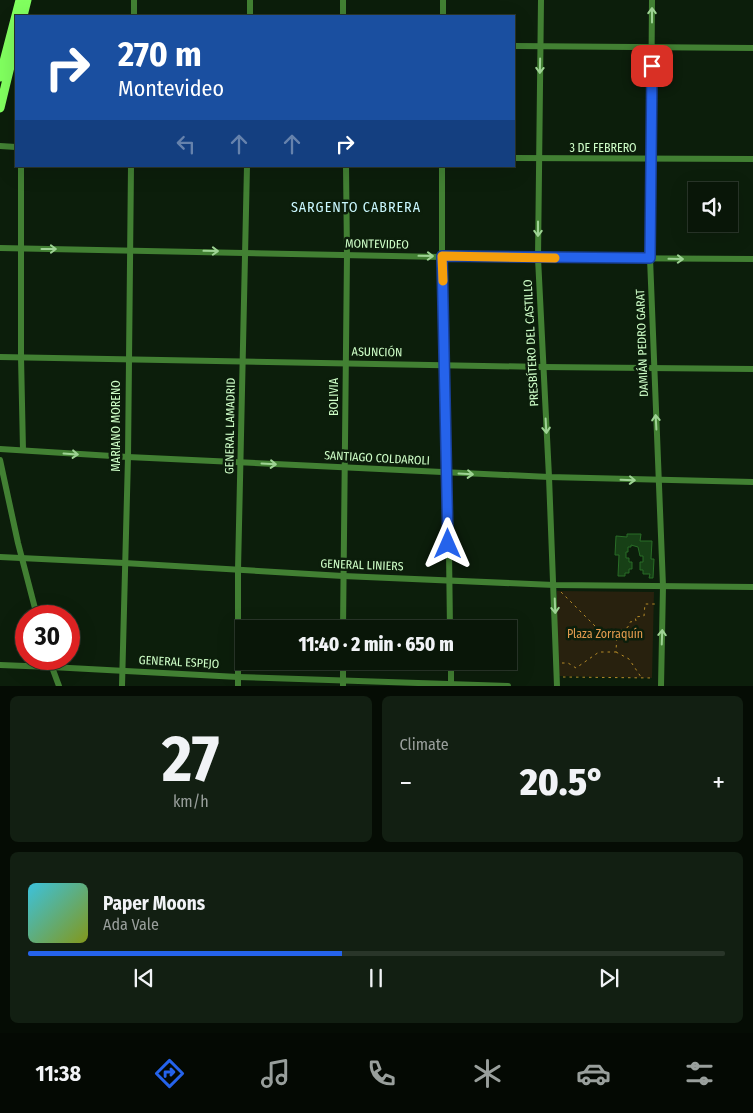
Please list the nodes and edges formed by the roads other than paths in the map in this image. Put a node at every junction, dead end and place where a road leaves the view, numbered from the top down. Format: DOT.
graph roads {
  1 [pos="20,0"];
  2 [pos="27,0"];
  3 [pos="134,0"];
  4 [pos="250,0"];
  5 [pos="343,0"];
  6 [pos="443,0"];
  7 [pos="542,0"];
  8 [pos="652,0"];
  9 [pos="18,15"];
  10 [pos="23,15"];
  11 [pos="134,15"];
  12 [pos="250,15"];
  13 [pos="343,15"];
  14 [pos="443,15"];
  15 [pos="14,40"];
  16 [pos="515,46"];
  17 [pos="541,47"];
  18 [pos="652,47"];
  19 [pos="753,48"];
  20 [pos="0,77"];
  21 [pos="0,108"];
  22 [pos="0,146"];
  23 [pos="15,147"];
  24 [pos="515,158"];
  25 [pos="538,159"];
  26 [pos="650,159"];
  27 [pos="753,159"];
  28 [pos="22,167"];
  29 [pos="131,167"];
  30 [pos="247,167"];
  31 [pos="346,167"];
  32 [pos="442,167"];
  33 [pos="0,248"];
  34 [pos="20,249"];
  35 [pos="130,249"];
  36 [pos="246,252"];
  37 [pos="347,255"];
  38 [pos="442,256"];
  39 [pos="538,258"];
  40 [pos="650,258"];
  41 [pos="753,259"];
  42 [pos="0,357"];
  43 [pos="21,357"];
  44 [pos="128,359"];
  45 [pos="243,361"];
  46 [pos="346,363"];
  47 [pos="444,364"];
  48 [pos="543,367"];
  49 [pos="654,368"];
  50 [pos="753,369"];
  51 [pos="0,449"];
  52 [pos="23,450"];
  53 [pos="128,457"];
  54 [pos="0,460"];
  55 [pos="240,463"];
  56 [pos="345,468"];
  57 [pos="448,473"];
  58 [pos="549,478"];
  59 [pos="659,480"];
  60 [pos="753,482"];
  61 [pos="0,557"];
  62 [pos="21,558"];
  63 [pos="124,562"];
  64 [pos="238,570"];
  65 [pos="343,576"];
  66 [pos="449,579"];
  67 [pos="554,584"];
  68 [pos="663,586"];
  69 [pos="753,587"];
  70 [pos="34,605"];
  71 [pos="343,620"];
  72 [pos="450,620"];
  73 [pos="0,665"];
  74 [pos="15,665"];
  75 [pos="80,668"];
  76 [pos="53,670"];
  77 [pos="122,670"];
  78 [pos="343,670"];
  79 [pos="451,670"];
  80 [pos="238,677"];
  81 [pos="661,682"];
  82 [pos="343,683"];
  83 [pos="451,685"];
  84 [pos="59,686"];
  85 [pos="122,686"];
  86 [pos="238,686"];
  87 [pos="508,686"];
  88 [pos="557,686"];
  1 -- 9 [label="main road"];
  2 -- 10 [label="main road"];
  3 -- 11 [label="street"];
  4 -- 12 [label="street"];
  5 -- 13 [label="street"];
  6 -- 14 [label="street"];
  7 -- 17 [label="street, PRESBÍTERO DEL CASTILLO"];
  18 -- 8 [label="street, DAMIÁN PEDRO GARAT, one-way"];
  15 -- 20 [label="main road"];
  15 -- 21 [label="main road"];
  16 -- 17 [label="street"];
  17 -- 18 [label="street"];
  17 -- 25 [label="street, PRESBÍTERO DEL CASTILLO, one-way"];
  18 -- 19 [label="street"];
  18 -- 26 [label="street, DAMIÁN PEDRO GARAT"];
  22 -- 23 [label="street"];
  24 -- 25 [label="street, 3 DE FEBRERO"];
  25 -- 26 [label="street, 3 DE FEBRERO"];
  25 -- 39 [label="street, PRESBÍTERO DEL CASTILLO, one-way"];
  26 -- 27 [label="street, 3 DE FEBRERO"];
  26 -- 40 [label="street, DAMIÁN PEDRO GARAT"];
  28 -- 34 [label="street"];
  29 -- 35 [label="street, MARIANO MORENO"];
  30 -- 36 [label="street, GENERAL LAMADRID"];
  31 -- 37 [label="street, BOLIVIA"];
  32 -- 38 [label="street"];
  33 -- 34 [label="street, MONTEVIDEO"];
  34 -- 35 [label="street, MONTEVIDEO, one-way"];
  34 -- 43 [label="street"];
  35 -- 36 [label="street, MONTEVIDEO, one-way"];
  35 -- 44 [label="street, MARIANO MORENO"];
  36 -- 37 [label="street, MONTEVIDEO"];
  36 -- 45 [label="street, GENERAL LAMADRID"];
  37 -- 38 [label="street, MONTEVIDEO, one-way"];
  37 -- 46 [label="street, BOLIVIA"];
  38 -- 39 [label="street, MONTEVIDEO"];
  38 -- 47 [label="street"];
  39 -- 40 [label="street, MONTEVIDEO"];
  39 -- 48 [label="street, PRESBÍTERO DEL CASTILLO"];
  40 -- 41 [label="street, MONTEVIDEO, one-way"];
  40 -- 49 [label="street, DAMIÁN PEDRO GARAT"];
  42 -- 43 [label="street, ASUNCIÓN"];
  43 -- 44 [label="street, ASUNCIÓN"];
  43 -- 52 [label="street"];
  44 -- 45 [label="street, ASUNCIÓN"];
  44 -- 53 [label="street, MARIANO MORENO"];
  45 -- 46 [label="street, ASUNCIÓN"];
  45 -- 55 [label="street, GENERAL LAMADRID"];
  46 -- 47 [label="street, ASUNCIÓN"];
  46 -- 56 [label="street, BOLIVIA"];
  47 -- 48 [label="street, ASUNCIÓN"];
  47 -- 57 [label="street"];
  48 -- 49 [label="street, ASUNCIÓN"];
  48 -- 58 [label="street, PRESBÍTERO DEL CASTILLO, one-way"];
  49 -- 50 [label="street, ASUNCIÓN"];
  59 -- 49 [label="street, DAMIÁN PEDRO GARAT, one-way"];
  51 -- 52 [label="street, SANTIAGO COLDAROLI"];
  52 -- 53 [label="street, SANTIAGO COLDAROLI, one-way"];
  53 -- 55 [label="street, SANTIAGO COLDAROLI"];
  53 -- 63 [label="street, MARIANO MORENO"];
  54 -- 62 [label="street"];
  55 -- 56 [label="street, SANTIAGO COLDAROLI, one-way"];
  55 -- 64 [label="street, GENERAL LAMADRID"];
  56 -- 57 [label="street, SANTIAGO COLDAROLI"];
  56 -- 65 [label="street, BOLIVIA"];
  57 -- 58 [label="street, SANTIAGO COLDAROLI, one-way"];
  57 -- 66 [label="street"];
  58 -- 59 [label="street, SANTIAGO COLDAROLI, one-way"];
  58 -- 67 [label="street, PRESBÍTERO DEL CASTILLO"];
  59 -- 60 [label="street, SANTIAGO COLDAROLI"];
  59 -- 68 [label="street, DAMIÁN PEDRO GARAT"];
  61 -- 62 [label="street, GENERAL LINIERS"];
  62 -- 63 [label="street, GENERAL LINIERS"];
  62 -- 70 [label="street"];
  63 -- 64 [label="street, GENERAL LINIERS"];
  63 -- 77 [label="street, MARIANO MORENO"];
  64 -- 65 [label="street, GENERAL LINIERS"];
  64 -- 80 [label="street, GENERAL LAMADRID"];
  65 -- 66 [label="street, GENERAL LINIERS"];
  65 -- 71 [label="street, BOLIVIA"];
  66 -- 67 [label="street, GENERAL LINIERS"];
  66 -- 72 [label="street"];
  67 -- 68 [label="street, GENERAL LINIERS"];
  67 -- 88 [label="street, PRESBÍTERO DEL CASTILLO, one-way"];
  68 -- 69 [label="street, GENERAL LINIERS"];
  81 -- 68 [label="street, DAMIÁN PEDRO GARAT, one-way"];
  73 -- 74 [label="street, GENERAL ESPEJO"];
  75 -- 77 [label="street, GENERAL ESPEJO"];
  76 -- 84 [label="street"];
  77 -- 80 [label="street, GENERAL ESPEJO"];
  77 -- 85 [label="street, MARIANO MORENO"];
  78 -- 82 [label="street"];
  79 -- 83 [label="street"];
  80 -- 82 [label="street, GENERAL ESPEJO"];
  80 -- 86 [label="street, GENERAL LAMADRID"];
  82 -- 83 [label="street, GENERAL ESPEJO"];
  83 -- 87 [label="street, GENERAL ESPEJO"];
}
